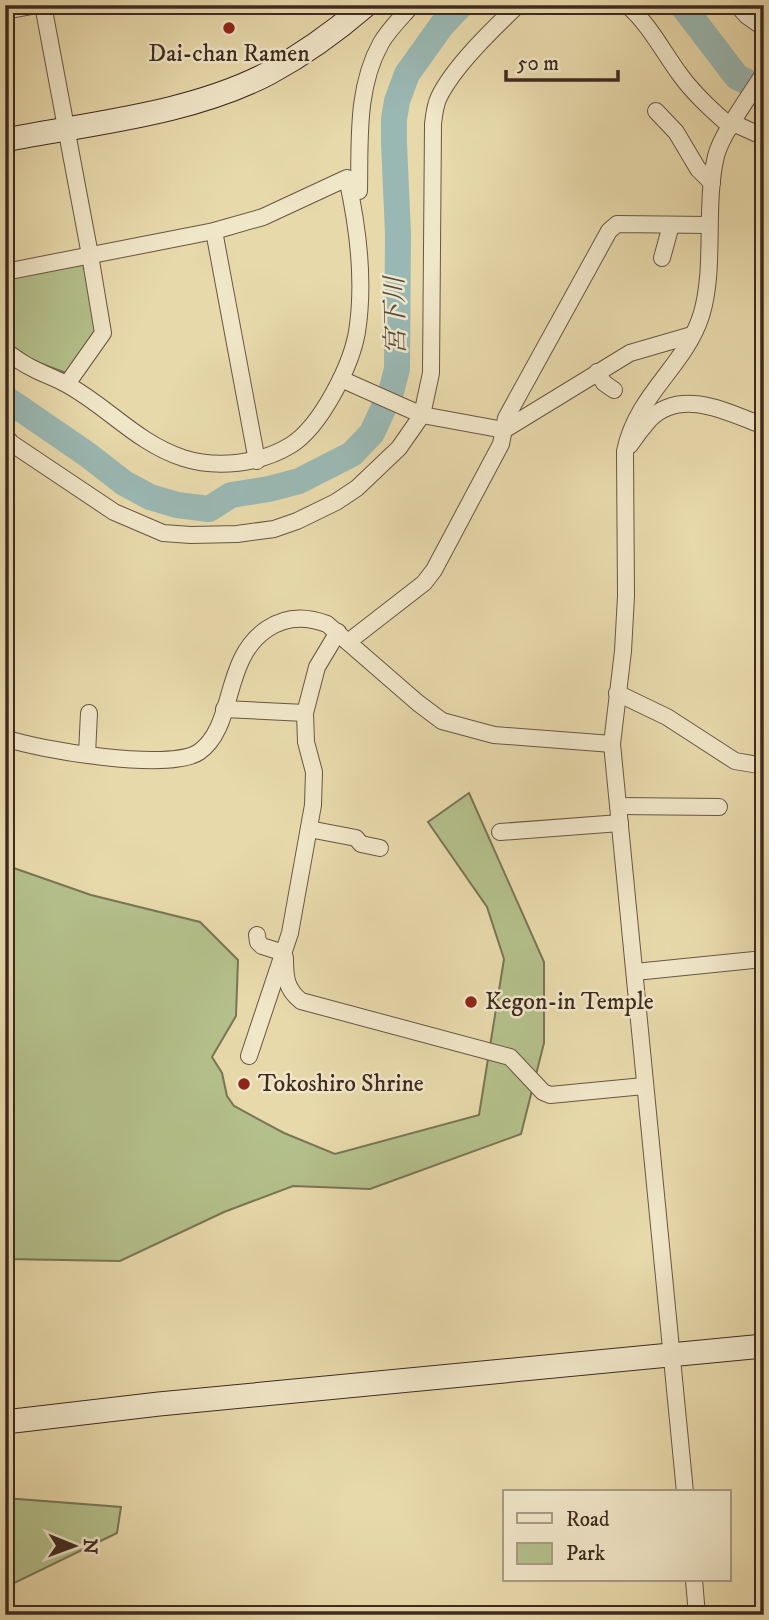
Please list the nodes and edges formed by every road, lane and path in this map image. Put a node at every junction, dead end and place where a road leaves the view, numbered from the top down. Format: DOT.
graph roads {
  1 [pos="37,5"];
  2 [pos="43,5"];
  3 [pos="366,5"];
  4 [pos="412,5"];
  5 [pos="518,5"];
  6 [pos="627,5"];
  7 [pos="737,5"];
  8 [pos="5,11"];
  9 [pos="764,28"];
  10 [pos="764,73"];
  11 [pos="656,111"];
  12 [pos="734,121"];
  13 [pos="66,128"];
  14 [pos="764,138"];
  15 [pos="5,139"];
  16 [pos="712,183"];
  17 [pos="359,191"];
  18 [pos="671,225"];
  19 [pos="709,225"];
  20 [pos="214,231"];
  21 [pos="90,255"];
  22 [pos="662,258"];
  23 [pos="5,272"];
  24 [pos="691,335"];
  25 [pos="5,351"];
  26 [pos="597,372"];
  27 [pos="344,380"];
  28 [pos="67,384"];
  29 [pos="614,390"];
  30 [pos="420,414"];
  31 [pos="764,426"];
  32 [pos="504,430"];
  33 [pos="5,435"];
  34 [pos="625,451"];
  35 [pos="257,461"];
  36 [pos="343,637"];
  37 [pos="617,693"];
  38 [pos="224,709"];
  39 [pos="89,713"];
  40 [pos="305,713"];
  41 [pos="5,738"];
  42 [pos="612,744"];
  43 [pos="87,754"];
  44 [pos="764,766"];
  45 [pos="618,806"];
  46 [pos="719,807"];
  47 [pos="620,823"];
  48 [pos="309,829"];
  49 [pos="500,832"];
  50 [pos="380,848"];
  51 [pos="257,935"];
  52 [pos="285,951"];
  53 [pos="764,959"];
  54 [pos="635,972"];
  55 [pos="249,1056"];
  56 [pos="644,1086"];
  57 [pos="764,1346"];
  58 [pos="671,1356"];
  59 [pos="5,1422"];
  60 [pos="685,1490"];
  61 [pos="694,1582"];
  62 [pos="697,1615"];
  1 -- 8 [label="street"];
  2 -- 13 [label="street"];
  3 -- 13 [label="street"];
  4 -- 17 [label="street"];
  5 -- 30 [label="street"];
  6 -- 12 [label="street"];
  7 -- 9 [label="street"];
  10 -- 12 [label="street"];
  11 -- 16 [label="street"];
  12 -- 14 [label="street"];
  12 -- 16 [label="street"];
  13 -- 15 [label="street"];
  13 -- 21 [label="street"];
  16 -- 19 [label="street"];
  18 -- 19 [label="street"];
  18 -- 22 [label="street"];
  18 -- 32 [label="street"];
  19 -- 24 [label="street"];
  20 -- 21 [label="street"];
  20 -- 27 [label="street"];
  20 -- 35 [label="street"];
  21 -- 23 [label="street"];
  21 -- 28 [label="street"];
  24 -- 26 [label="street"];
  24 -- 34 [label="street"];
  25 -- 28 [label="street"];
  26 -- 29 [label="street"];
  26 -- 32 [label="street"];
  27 -- 30 [label="street"];
  27 -- 35 [label="street"];
  28 -- 35 [label="street"];
  30 -- 32 [label="street"];
  30 -- 33 [label="street"];
  31 -- 34 [label="street"];
  32 -- 36 [label="street"];
  34 -- 37 [label="street"];
  36 -- 38 [label="street"];
  36 -- 40 [label="street"];
  36 -- 42 [label="street"];
  37 -- 42 [label="street"];
  37 -- 44 [label="street"];
  38 -- 40 [label="street"];
  38 -- 43 [label="street"];
  39 -- 43 [label="street"];
  40 -- 48 [label="street"];
  41 -- 43 [label="street"];
  42 -- 45 [label="street"];
  45 -- 46 [label="street"];
  45 -- 47 [label="street"];
  47 -- 49 [label="street"];
  47 -- 54 [label="street"];
  48 -- 50 [label="street"];
  48 -- 52 [label="street"];
  51 -- 52 [label="street"];
  52 -- 55 [label="street"];
  52 -- 56 [label="street"];
  53 -- 54 [label="street"];
  54 -- 56 [label="street"];
  56 -- 58 [label="street"];
  57 -- 58 [label="street"];
  58 -- 59 [label="street"];
  58 -- 60 [label="street"];
  61 -- 62 [label="street"];
}
